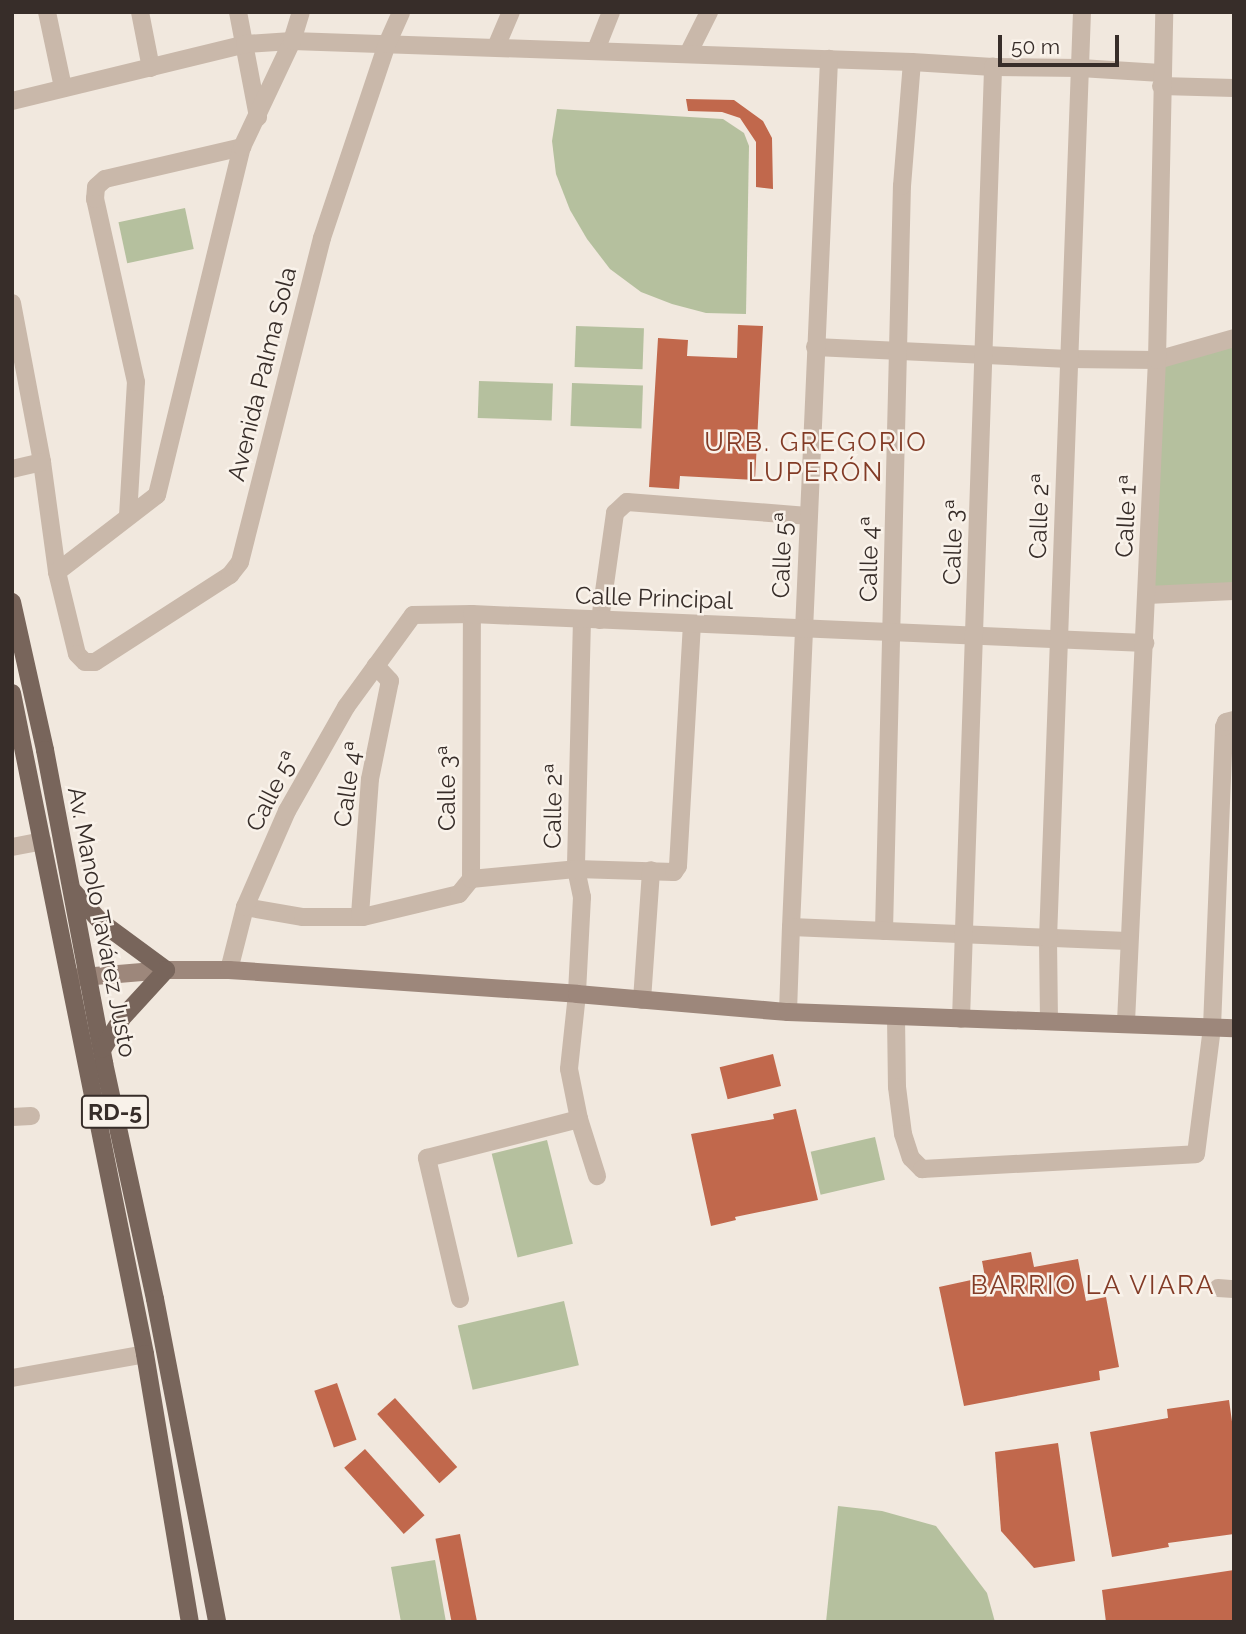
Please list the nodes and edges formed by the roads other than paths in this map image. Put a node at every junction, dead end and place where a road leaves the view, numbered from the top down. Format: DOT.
graph roads {
  1 [pos="47,12"];
  2 [pos="140,12"];
  3 [pos="238,12"];
  4 [pos="301,12"];
  5 [pos="401,12"];
  6 [pos="511,12"];
  7 [pos="611,12"];
  8 [pos="709,12"];
  9 [pos="1082,12"];
  10 [pos="1164,12"];
  11 [pos="292,41"];
  12 [pos="245,44"];
  13 [pos="387,44"];
  14 [pos="496,47"];
  15 [pos="596,50"];
  16 [pos="688,54"];
  17 [pos="829,59"];
  18 [pos="912,62"];
  19 [pos="993,67"];
  20 [pos="151,68"];
  21 [pos="1080,68"];
  22 [pos="1161,80"];
  23 [pos="63,87"];
  24 [pos="1234,88"];
  25 [pos="12,101"];
  26 [pos="258,117"];
  27 [pos="242,147"];
  28 [pos="12,303"];
  29 [pos="1234,338"];
  30 [pos="815,347"];
  31 [pos="899,351"];
  32 [pos="984,355"];
  33 [pos="1069,359"];
  34 [pos="1157,360"];
  35 [pos="42,462"];
  36 [pos="12,468"];
  37 [pos="128,516"];
  38 [pos="807,516"];
  39 [pos="57,572"];
  40 [pos="1234,590"];
  41 [pos="1147,596"];
  42 [pos="12,602"];
  43 [pos="472,614"];
  44 [pos="413,615"];
  45 [pos="582,619"];
  46 [pos="600,620"];
  47 [pos="692,624"];
  48 [pos="804,629"];
  49 [pos="892,632"];
  50 [pos="975,636"];
  51 [pos="1059,639"];
  52 [pos="1145,643"];
  53 [pos="376,666"];
  54 [pos="12,693"];
  55 [pos="1230,721"];
  56 [pos="42,841"];
  57 [pos="12,847"];
  58 [pos="576,869"];
  59 [pos="651,870"];
  60 [pos="471,879"];
  61 [pos="71,889"];
  62 [pos="245,907"];
  63 [pos="360,915"];
  64 [pos="791,927"];
  65 [pos="884,932"];
  66 [pos="963,935"];
  67 [pos="1048,939"];
  68 [pos="1128,941"];
  69 [pos="166,970"];
  70 [pos="229,970"];
  71 [pos="80,977"];
  72 [pos="577,994"];
  73 [pos="642,1000"];
  74 [pos="788,1012"];
  75 [pos="896,1017"];
  76 [pos="961,1019"];
  77 [pos="1049,1021"];
  78 [pos="1126,1022"];
  79 [pos="1212,1027"];
  80 [pos="1234,1028"];
  81 [pos="103,1048"];
  82 [pos="31,1116"];
  83 [pos="12,1117"];
  84 [pos="579,1119"];
  85 [pos="597,1176"];
  86 [pos="460,1299"];
  87 [pos="145,1354"];
  88 [pos="12,1378"];
  89 [pos="190,1622"];
  90 [pos="216,1622"];
  1 -- 23 [label="street"];
  2 -- 20 [label="street"];
  3 -- 12 [label="street"];
  4 -- 11 [label="street"];
  5 -- 13 [label="street, Avenida Palma Sola"];
  6 -- 14 [label="street"];
  7 -- 15 [label="street"];
  8 -- 16 [label="street"];
  9 -- 21 [label="street, Calle 2ª"];
  10 -- 22 [label="street, Calle 1ª"];
  11 -- 12 [label="street"];
  11 -- 13 [label="street"];
  11 -- 26 [label="street"];
  12 -- 20 [label="street"];
  12 -- 26 [label="street"];
  13 -- 14 [label="street"];
  13 -- 39 [label="street, Avenida Palma Sola"];
  14 -- 15 [label="street"];
  15 -- 16 [label="street"];
  16 -- 17 [label="street"];
  17 -- 18 [label="street"];
  17 -- 30 [label="street, Calle 5ª"];
  18 -- 19 [label="street"];
  18 -- 31 [label="street, Calle 4ª"];
  19 -- 21 [label="street"];
  19 -- 32 [label="street, Calle 3ª"];
  20 -- 23 [label="street"];
  21 -- 22 [label="street"];
  21 -- 33 [label="street, Calle 2ª"];
  22 -- 24 [label="street"];
  22 -- 34 [label="street, Calle 1ª"];
  23 -- 25 [label="street"];
  26 -- 27 [label="street"];
  27 -- 37 [label="street"];
  27 -- 37 [label="street"];
  28 -- 35 [label="street"];
  29 -- 34 [label="street"];
  30 -- 31 [label="street"];
  30 -- 38 [label="street, Calle 5ª"];
  31 -- 32 [label="street"];
  31 -- 49 [label="street, Calle 4ª"];
  32 -- 33 [label="street"];
  32 -- 50 [label="street, Calle 3ª"];
  33 -- 34 [label="street"];
  33 -- 51 [label="street, Calle 2ª"];
  34 -- 41 [label="street, Calle 1ª"];
  35 -- 36 [label="street"];
  35 -- 39 [label="street"];
  37 -- 39 [label="street"];
  38 -- 46 [label="street"];
  38 -- 48 [label="street, Calle 5ª"];
  40 -- 41 [label="street"];
  41 -- 52 [label="street, Calle 1ª"];
  42 -- 61 [label="main road, Av. Manolo Tavárez Justo / RD-5"];
  43 -- 44 [label="street, Calle Principal"];
  43 -- 45 [label="street, Calle Principal"];
  43 -- 60 [label="street, Calle 3ª"];
  44 -- 53 [label="street, Calle 5ª"];
  45 -- 46 [label="street, Calle Principal"];
  45 -- 58 [label="street, Calle 2ª"];
  46 -- 47 [label="street, Calle Principal"];
  47 -- 48 [label="street, Calle Principal"];
  47 -- 59 [label="street"];
  48 -- 49 [label="street, Calle Principal"];
  48 -- 64 [label="street, Calle 5ª"];
  49 -- 50 [label="street, Calle Principal"];
  49 -- 65 [label="street, Calle 4ª"];
  50 -- 51 [label="street, Calle Principal"];
  50 -- 66 [label="street, Calle 3ª"];
  51 -- 52 [label="street, Calle Principal"];
  51 -- 67 [label="street, Calle 2ª"];
  52 -- 68 [label="street, Calle 1ª"];
  53 -- 62 [label="street, Calle 5ª"];
  53 -- 63 [label="street, Calle 4ª"];
  54 -- 56 [label="main road, Av. Manolo Tavárez Justo / RD-5"];
  55 -- 79 [label="street"];
  56 -- 57 [label="street"];
  56 -- 71 [label="main road, Av. Manolo Tavárez Justo / RD-5"];
  58 -- 59 [label="street"];
  58 -- 60 [label="street"];
  58 -- 72 [label="street, Calle 2ª"];
  59 -- 73 [label="street"];
  60 -- 63 [label="street"];
  61 -- 69 [label="main road"];
  61 -- 71 [label="main road, Av. Manolo Tavárez Justo / RD-5"];
  62 -- 63 [label="street"];
  62 -- 70 [label="street, Calle 5ª"];
  64 -- 65 [label="street"];
  64 -- 74 [label="street, Calle 5ª"];
  65 -- 66 [label="street"];
  66 -- 67 [label="street"];
  66 -- 76 [label="street, Calle 3ª"];
  67 -- 68 [label="street"];
  67 -- 77 [label="street, Calle 2ª"];
  68 -- 78 [label="street, Calle 1ª"];
  69 -- 70 [label="street"];
  69 -- 71 [label="street"];
  69 -- 81 [label="main road"];
  70 -- 72 [label="street"];
  71 -- 81 [label="main road, Av. Manolo Tavárez Justo / RD-5"];
  71 -- 87 [label="main road, Av. Manolo Tavárez Justo / RD-5"];
  72 -- 73 [label="street"];
  72 -- 84 [label="street, Calle 2ª"];
  73 -- 74 [label="street"];
  74 -- 75 [label="street"];
  75 -- 76 [label="street"];
  75 -- 79 [label="street"];
  76 -- 77 [label="street"];
  77 -- 78 [label="street"];
  78 -- 79 [label="street"];
  79 -- 80 [label="street"];
  81 -- 90 [label="main road, Av. Manolo Tavárez Justo / RD-5"];
  82 -- 83 [label="street"];
  84 -- 85 [label="street, Calle 2ª"];
  84 -- 86 [label="street"];
  87 -- 88 [label="street"];
  87 -- 89 [label="main road, Av. Manolo Tavárez Justo / RD-5"];
}
